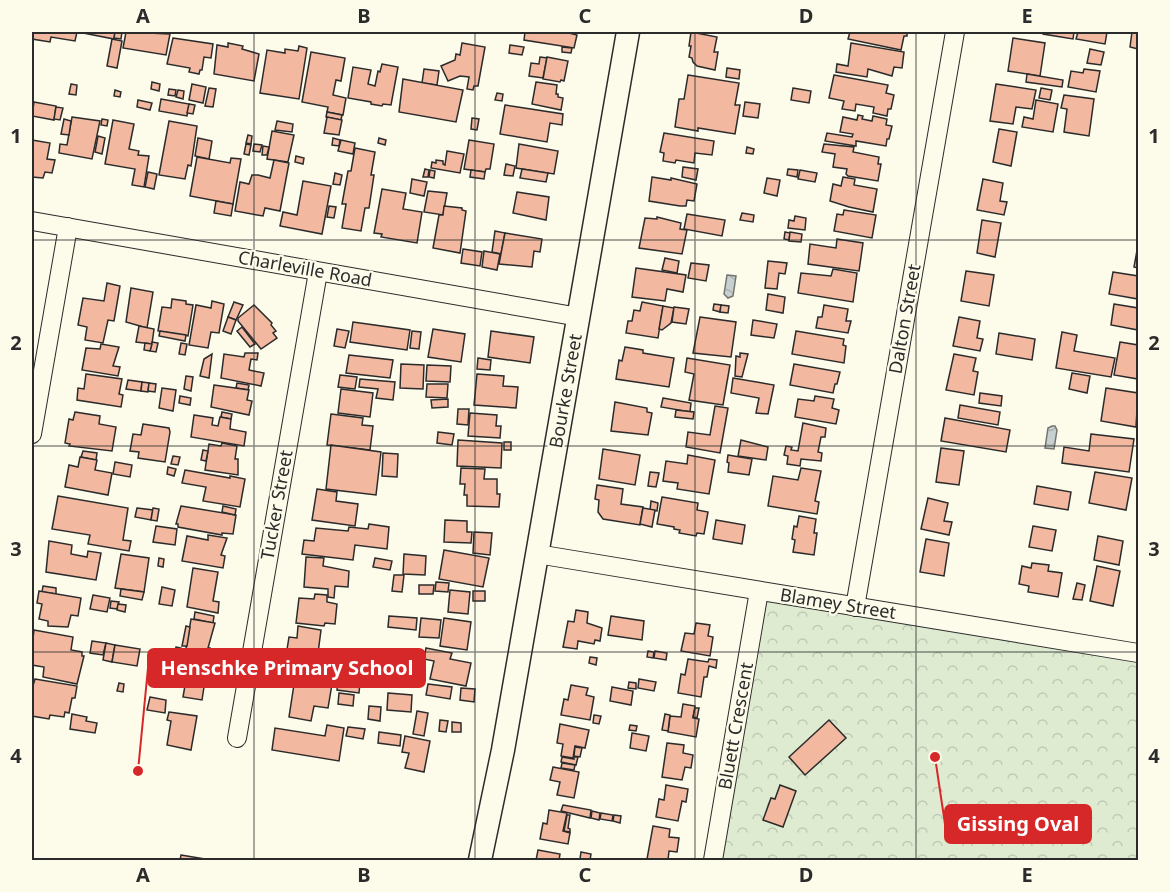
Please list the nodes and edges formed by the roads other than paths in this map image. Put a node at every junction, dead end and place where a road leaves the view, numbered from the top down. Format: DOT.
graph roads {
  1 [pos="628,32"];
  2 [pos="955,32"];
  3 [pos="32,221"];
  4 [pos="68,227"];
  5 [pos="318,272"];
  6 [pos="579,316"];
  7 [pos="32,434"];
  8 [pos="537,554"];
  9 [pos="759,591"];
  10 [pos="855,607"];
  11 [pos="1138,653"];
  12 [pos="237,738"];
  13 [pos="503,750"];
  14 [pos="480,861"];
  15 [pos="491,861"];
  16 [pos="713,861"];
  1 -- 6 [label="main road, Bourke Street"];
  2 -- 10 [label="street, Dalton Street"];
  3 -- 4 [label="street, Charleville Road"];
  4 -- 5 [label="street, Charleville Road"];
  4 -- 7 [label="street"];
  5 -- 6 [label="street, Charleville Road"];
  5 -- 12 [label="street, Tucker Street"];
  6 -- 8 [label="main road, Bourke Street"];
  8 -- 9 [label="street, Blamey Street"];
  8 -- 13 [label="main road, Bourke Street"];
  9 -- 10 [label="street, Blamey Street"];
  9 -- 16 [label="street, Bluett Crescent"];
  10 -- 11 [label="street, Blamey Street"];
  13 -- 14 [label="main road, Bourke Street"];
  13 -- 15 [label="main road, Bourke Street"];
}
